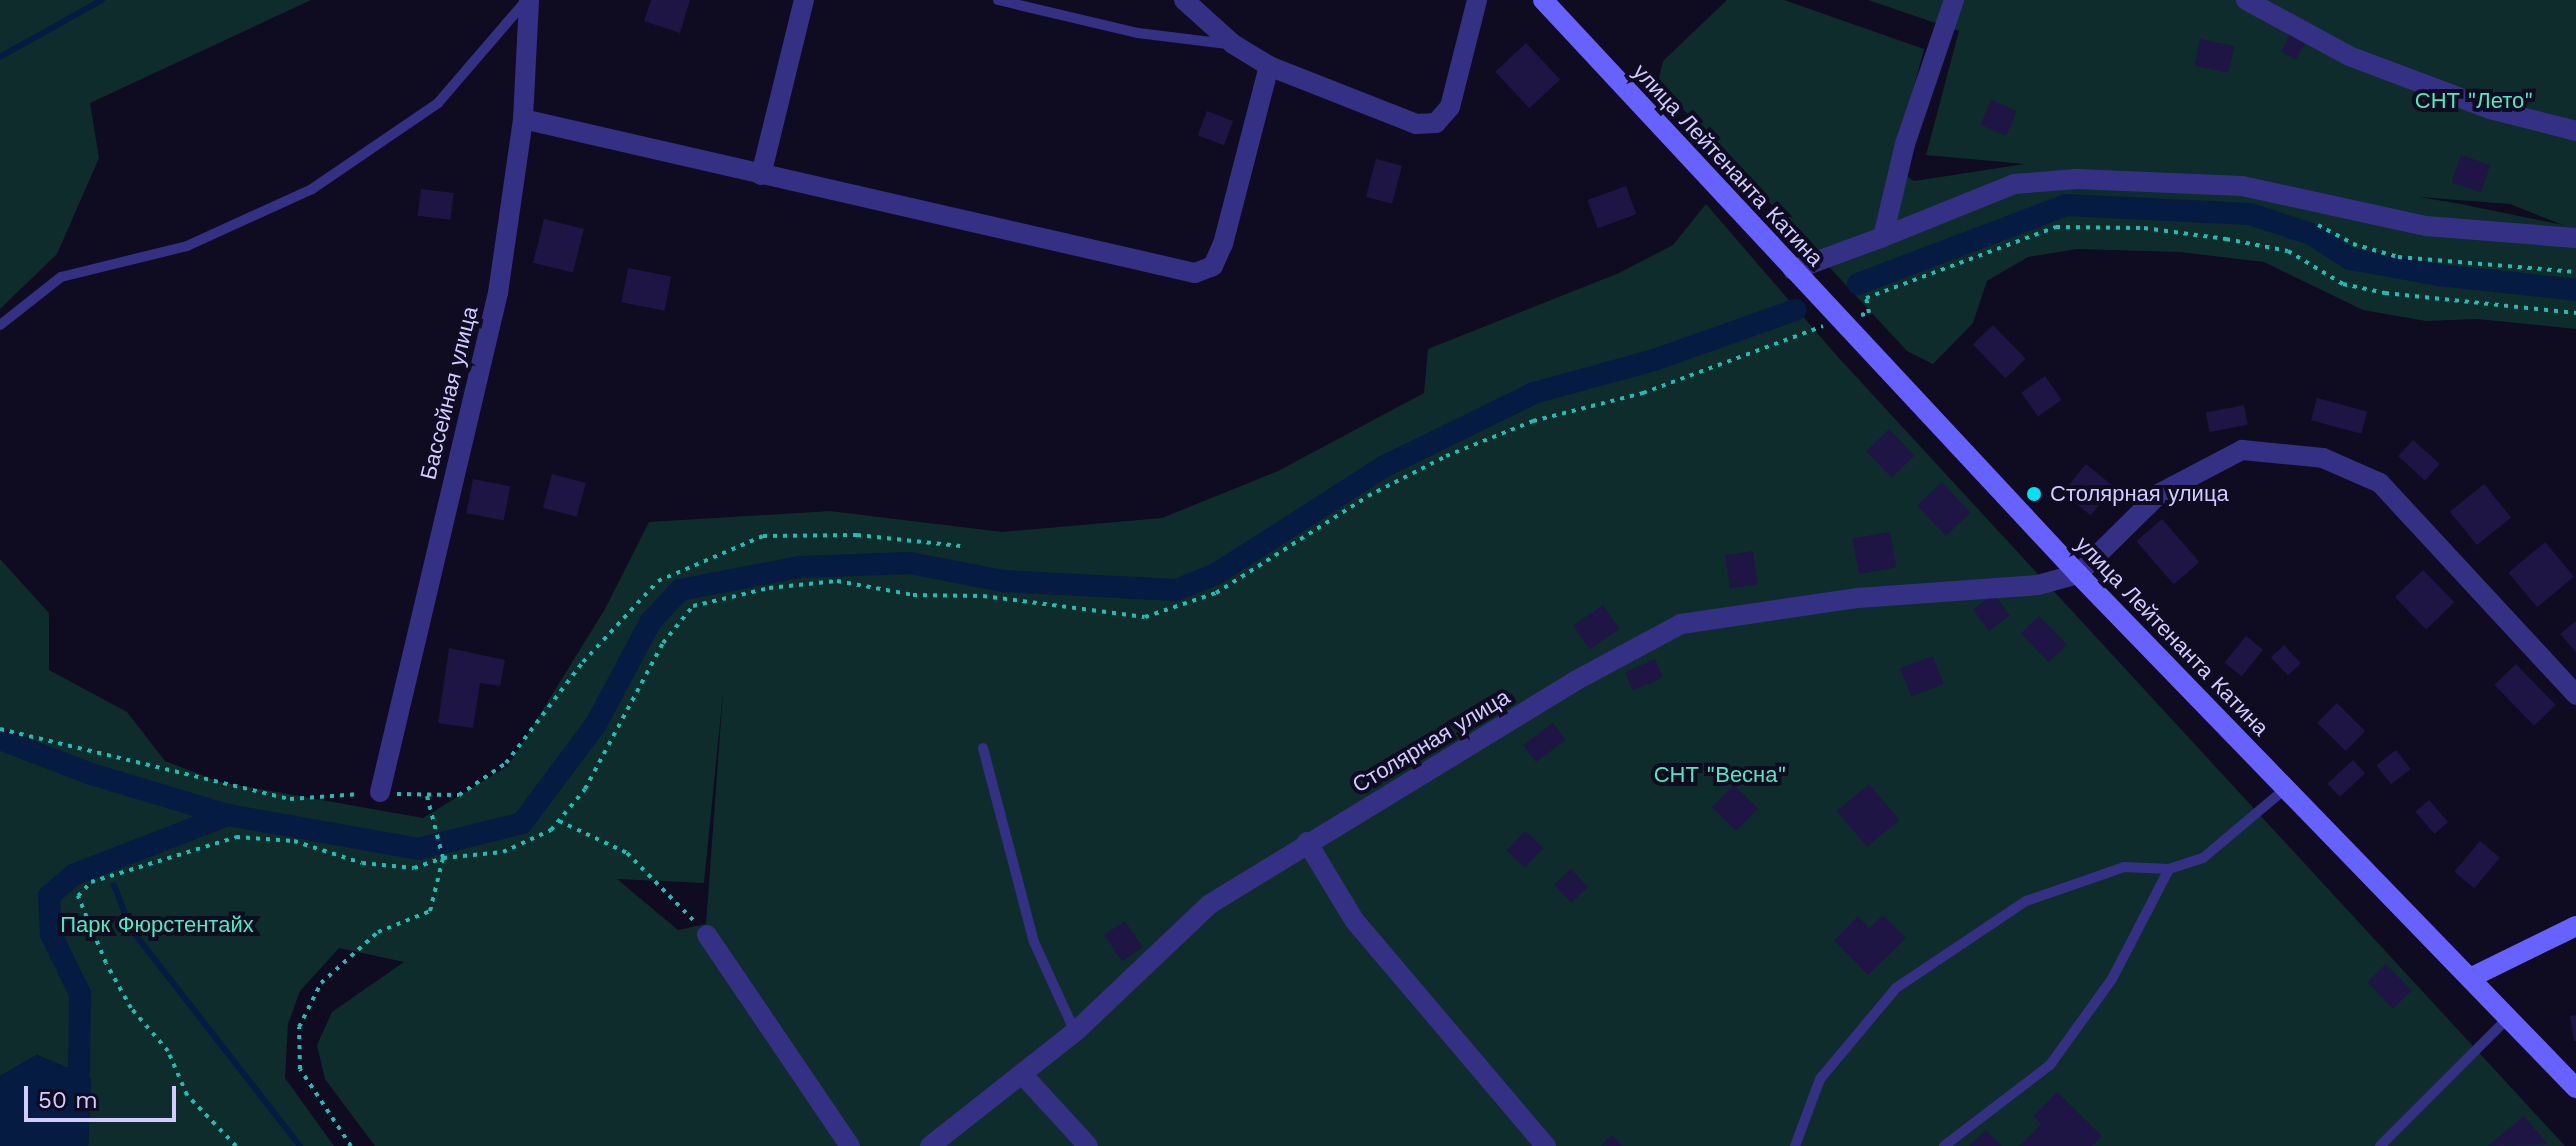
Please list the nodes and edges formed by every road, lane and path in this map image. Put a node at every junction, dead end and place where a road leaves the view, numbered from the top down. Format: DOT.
graph roads {
  1 [pos="528,0"];
  2 [pos="804,0"];
  3 [pos="998,0"];
  4 [pos="1184,0"];
  5 [pos="1477,0"];
  6 [pos="1543,0"];
  7 [pos="1954,0"];
  8 [pos="2246,0"];
  9 [pos="1233,44"];
  10 [pos="1269,66"];
  11 [pos="523,119"];
  12 [pos="2576,131"];
  13 [pos="761,175"];
  14 [pos="2314,222"];
  15 [pos="1883,237"];
  16 [pos="2576,238"];
  17 [pos="1793,270"];
  18 [pos="2576,272"];
  19 [pos="1866,298"];
  20 [pos="2576,313"];
  21 [pos="0,325"];
  22 [pos="1798,335"];
  23 [pos="960,546"];
  24 [pos="2078,574"];
  25 [pos="2576,695"];
  26 [pos="0,729"];
  27 [pos="983,748"];
  28 [pos="2286,788"];
  29 [pos="380,792"];
  30 [pos="427,796"];
  31 [pos="559,821"];
  32 [pos="1307,842"];
  33 [pos="443,858"];
  34 [pos="2169,869"];
  35 [pos="2576,926"];
  36 [pos="707,935"];
  37 [pos="2470,978"];
  38 [pos="2508,1018"];
  39 [pos="1075,1032"];
  40 [pos="1023,1075"];
  41 [pos="2576,1088"];
  42 [pos="236,1146"];
  43 [pos="351,1146"];
  44 [pos="850,1146"];
  45 [pos="930,1146"];
  46 [pos="1088,1146"];
  47 [pos="1546,1146"];
  48 [pos="1795,1146"];
  49 [pos="1944,1146"];
  50 [pos="2380,1146"];
  1 -- 11 [label="street, Бассейная улица"];
  1 -- 21 [label="lane"];
  2 -- 13 [label="street"];
  3 -- 9 [label="lane"];
  4 -- 9 [label="street"];
  5 -- 10 [label="street"];
  6 -- 17 [label="street, улица Лейтенанта Катина"];
  7 -- 15 [label="street"];
  8 -- 12 [label="street"];
  9 -- 10 [label="street"];
  10 -- 13 [label="street"];
  11 -- 13 [label="street"];
  11 -- 29 [label="street, Бассейная улица"];
  14 -- 18 [label="path"];
  15 -- 16 [label="street"];
  15 -- 17 [label="street"];
  17 -- 24 [label="street, улица Лейтенанта Катина"];
  19 -- 20 [label="path"];
  22 -- 31 [label="path"];
  23 -- 30 [label="path"];
  24 -- 25 [label="street, Столярная улица"];
  24 -- 28 [label="street, улица Лейтенанта Катина"];
  24 -- 32 [label="street, Столярная улица"];
  26 -- 29 [label="path"];
  27 -- 39 [label="lane"];
  28 -- 34 [label="lane"];
  28 -- 37 [label="street, улица Лейтенанта Катина"];
  29 -- 30 [label="path"];
  30 -- 33 [label="path"];
  31 -- 33 [label="path"];
  31 -- 36 [label="path"];
  32 -- 39 [label="street, Столярная улица"];
  32 -- 47 [label="street"];
  33 -- 42 [label="path"];
  33 -- 43 [label="path"];
  34 -- 48 [label="lane"];
  34 -- 49 [label="lane"];
  35 -- 37 [label="street"];
  36 -- 44 [label="street"];
  37 -- 38 [label="street, улица Лейтенанта Катина"];
  38 -- 41 [label="street, улица Лейтенанта Катина"];
  38 -- 50 [label="lane"];
  39 -- 40 [label="street, Столярная улица"];
  40 -- 45 [label="street, Столярная улица"];
  40 -- 46 [label="street"];
}
